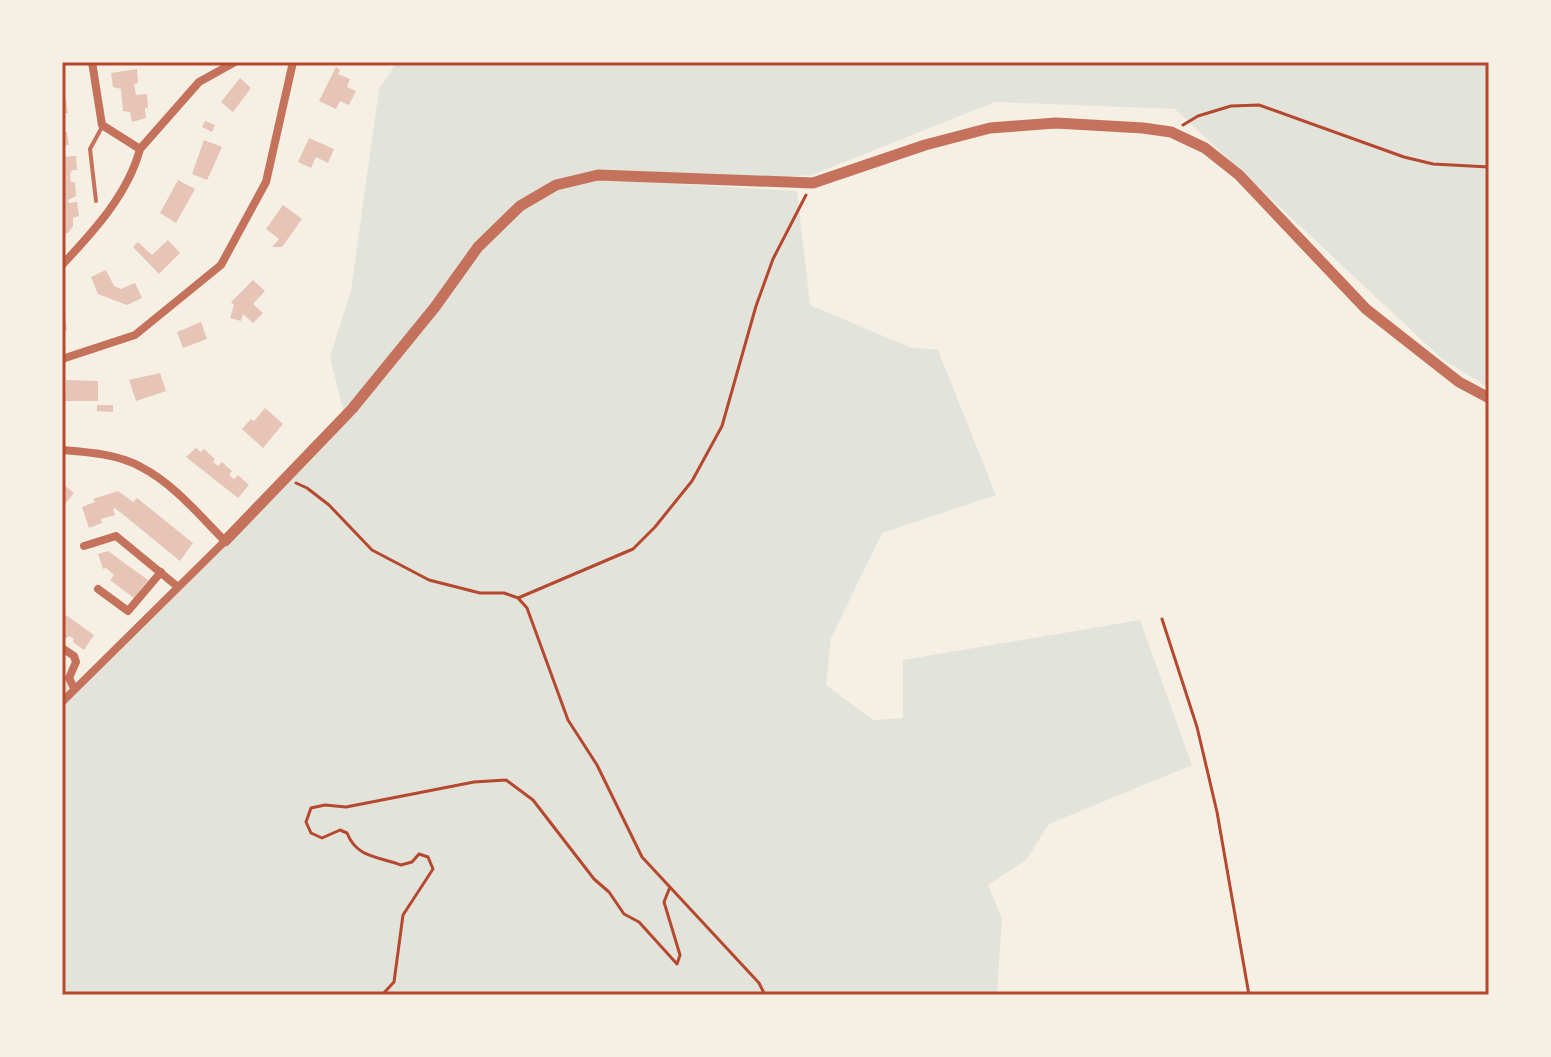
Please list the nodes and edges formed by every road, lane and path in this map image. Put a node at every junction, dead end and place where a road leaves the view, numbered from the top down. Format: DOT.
graph roads {
  1 [pos="92,62"];
  2 [pos="235,62"];
  3 [pos="293,62"];
  4 [pos="102,125"];
  5 [pos="1171,132"];
  6 [pos="140,149"];
  7 [pos="1489,167"];
  8 [pos="813,183"];
  9 [pos="96,201"];
  10 [pos="62,265"];
  11 [pos="62,359"];
  12 [pos="1489,398"];
  13 [pos="62,450"];
  14 [pos="285,479"];
  15 [pos="225,541"];
  16 [pos="84,546"];
  17 [pos="161,572"];
  18 [pos="178,587"];
  19 [pos="98,589"];
  20 [pos="518,598"];
  21 [pos="1162,619"];
  22 [pos="62,648"];
  23 [pos="74,688"];
  24 [pos="62,702"];
  25 [pos="670,887"];
  26 [pos="382,995"];
  27 [pos="765,995"];
  28 [pos="1249,995"];
  1 -- 4 [label="street"];
  2 -- 6 [label="street"];
  3 -- 11 [label="street"];
  4 -- 6 [label="street"];
  4 -- 9 [label="lane"];
  5 -- 7 [label="path"];
  5 -- 8 [label="street"];
  5 -- 12 [label="street"];
  6 -- 10 [label="street"];
  8 -- 14 [label="street"];
  8 -- 20 [label="path"];
  13 -- 15 [label="street"];
  14 -- 15 [label="street"];
  14 -- 20 [label="path"];
  15 -- 18 [label="street"];
  16 -- 17 [label="street"];
  17 -- 18 [label="street"];
  17 -- 19 [label="street"];
  18 -- 23 [label="street"];
  20 -- 25 [label="path"];
  21 -- 28 [label="path"];
  22 -- 23 [label="street"];
  23 -- 24 [label="street"];
  25 -- 26 [label="path"];
  25 -- 27 [label="path"];
}
